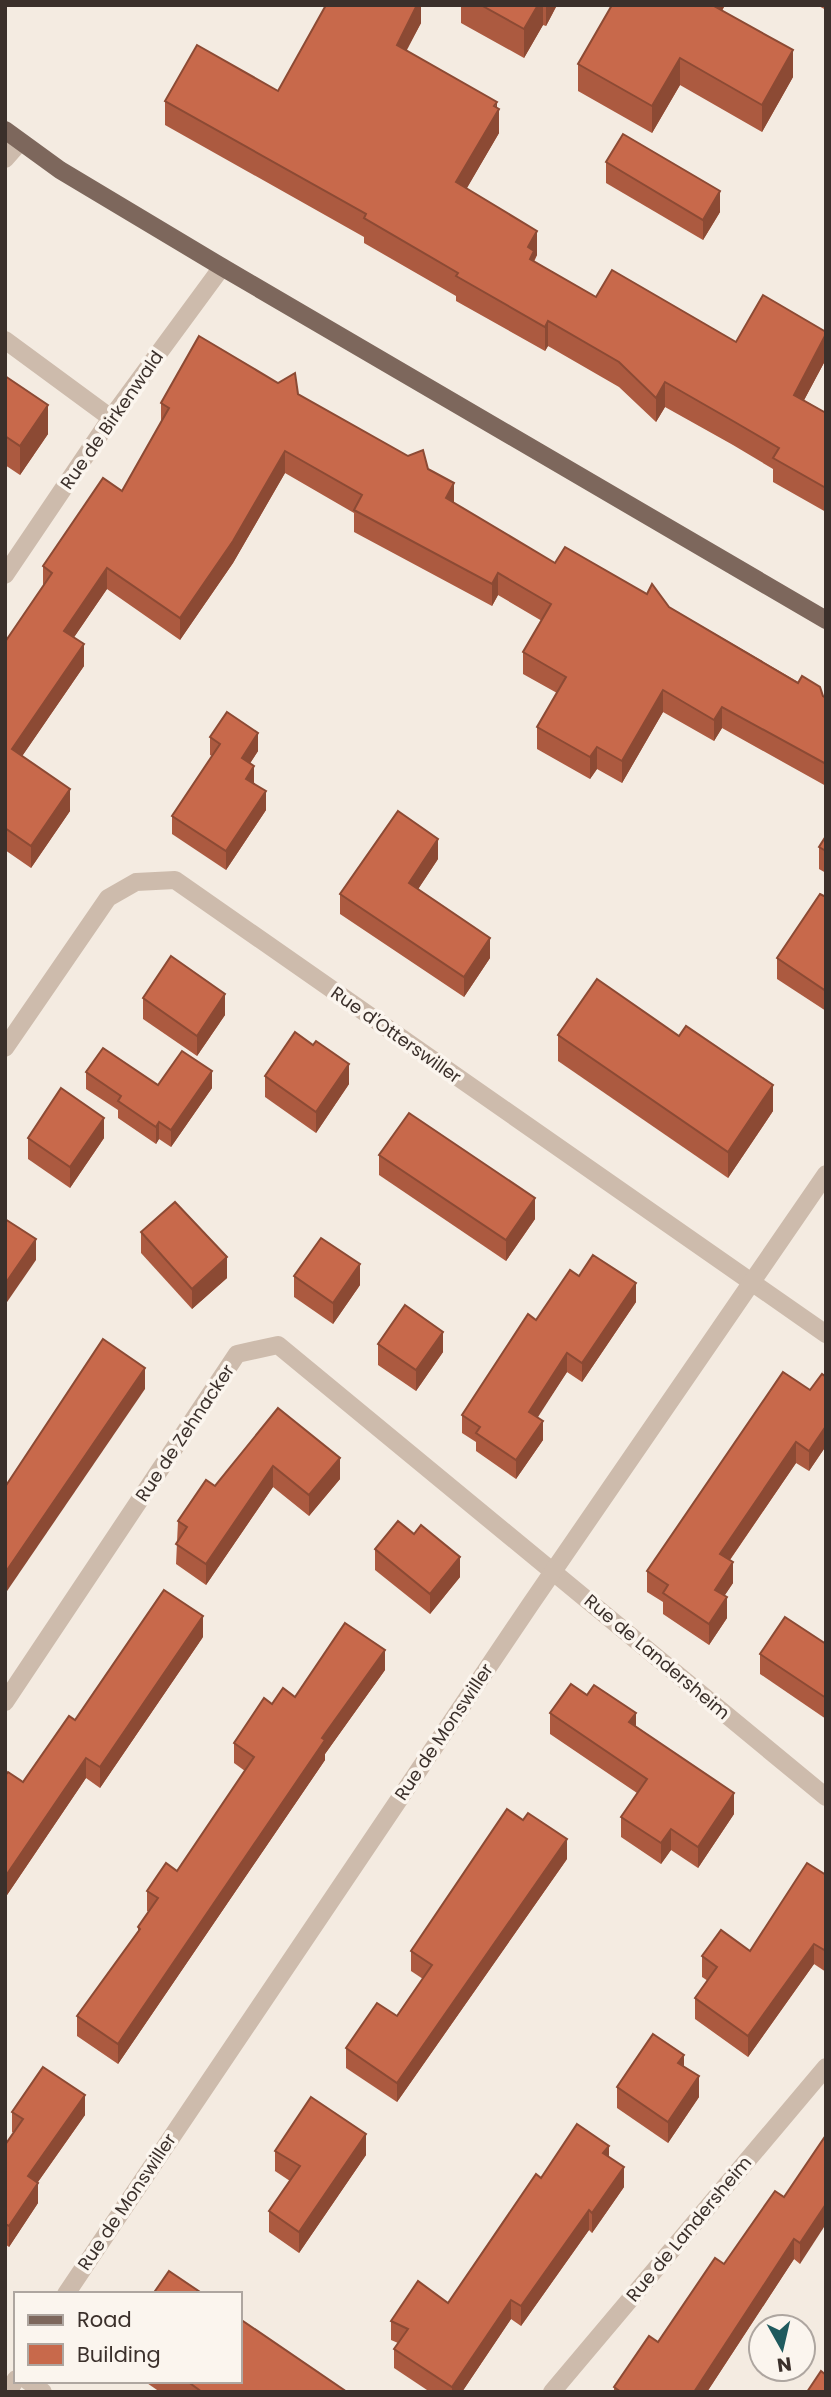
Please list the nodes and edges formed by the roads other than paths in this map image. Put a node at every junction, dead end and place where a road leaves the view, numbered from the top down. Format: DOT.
graph roads {
  1 [pos="5,130"];
  2 [pos="20,142"];
  3 [pos="5,159"];
  4 [pos="222,267"];
  5 [pos="5,340"];
  6 [pos="111,418"];
  7 [pos="5,575"];
  8 [pos="826,620"];
  9 [pos="5,1048"];
  10 [pos="826,1174"];
  11 [pos="752,1281"];
  12 [pos="826,1334"];
  13 [pos="554,1571"];
  14 [pos="5,1702"];
  15 [pos="826,1797"];
  16 [pos="826,2067"];
  17 [pos="67,2292"];
  18 [pos="552,2392"];
  1 -- 2 [label="main road"];
  2 -- 3 [label="street"];
  2 -- 4 [label="main road"];
  4 -- 6 [label="street, Rue de Birkenwald"];
  4 -- 8 [label="main road"];
  5 -- 6 [label="street"];
  6 -- 7 [label="street, Rue de Birkenwald"];
  9 -- 11 [label="street, Rue d'Otterswiller"];
  10 -- 11 [label="street, Rue de Monswiller"];
  11 -- 12 [label="street, Rue d'Otterswiller"];
  11 -- 13 [label="street, Rue de Monswiller"];
  13 -- 14 [label="street, Rue de Zehnacker"];
  13 -- 15 [label="street, Rue de Landersheim"];
  13 -- 17 [label="street, Rue de Monswiller"];
  16 -- 18 [label="street, Rue de Landersheim"];
}
